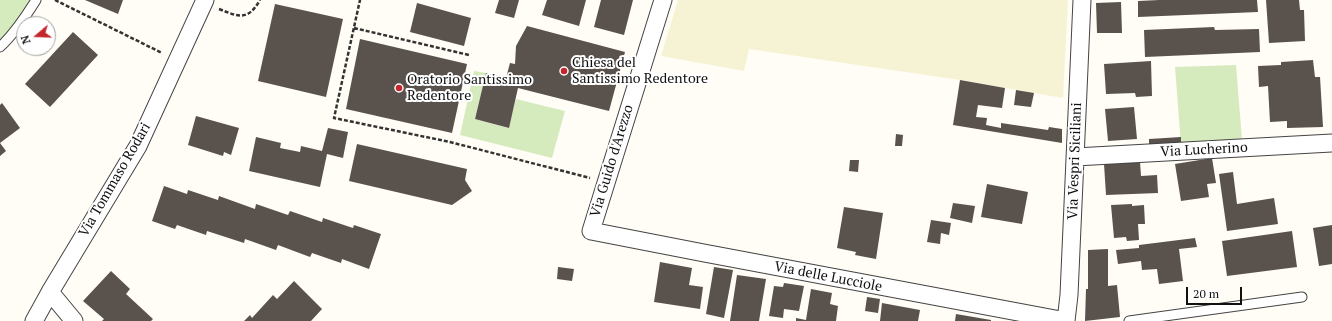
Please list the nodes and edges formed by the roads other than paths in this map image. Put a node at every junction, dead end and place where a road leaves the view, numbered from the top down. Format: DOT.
graph roads {
  1 [pos="36,0"];
  2 [pos="663,0"];
  3 [pos="1082,0"];
  4 [pos="211,4"];
  5 [pos="0,47"];
  6 [pos="1332,143"];
  7 [pos="1075,157"];
  8 [pos="591,231"];
  9 [pos="50,292"];
  10 [pos="1302,298"];
  11 [pos="34,321"];
  12 [pos="74,321"];
  13 [pos="1066,321"];
  14 [pos="1129,321"];
  1 -- 5 [label="lane"];
  2 -- 8 [label="street, Via Guido d'Arezzo"];
  3 -- 7 [label="street, Via Vespri Siciliani"];
  4 -- 9 [label="street, Via Tommaso Rodari"];
  6 -- 7 [label="street, Via Lucherino"];
  7 -- 13 [label="street, Via Vespri Siciliani"];
  8 -- 13 [label="street, Via delle Lucciole"];
  9 -- 11 [label="street, Via Tommaso Rodari"];
  9 -- 12 [label="street"];
  10 -- 14 [label="lane"];
}
